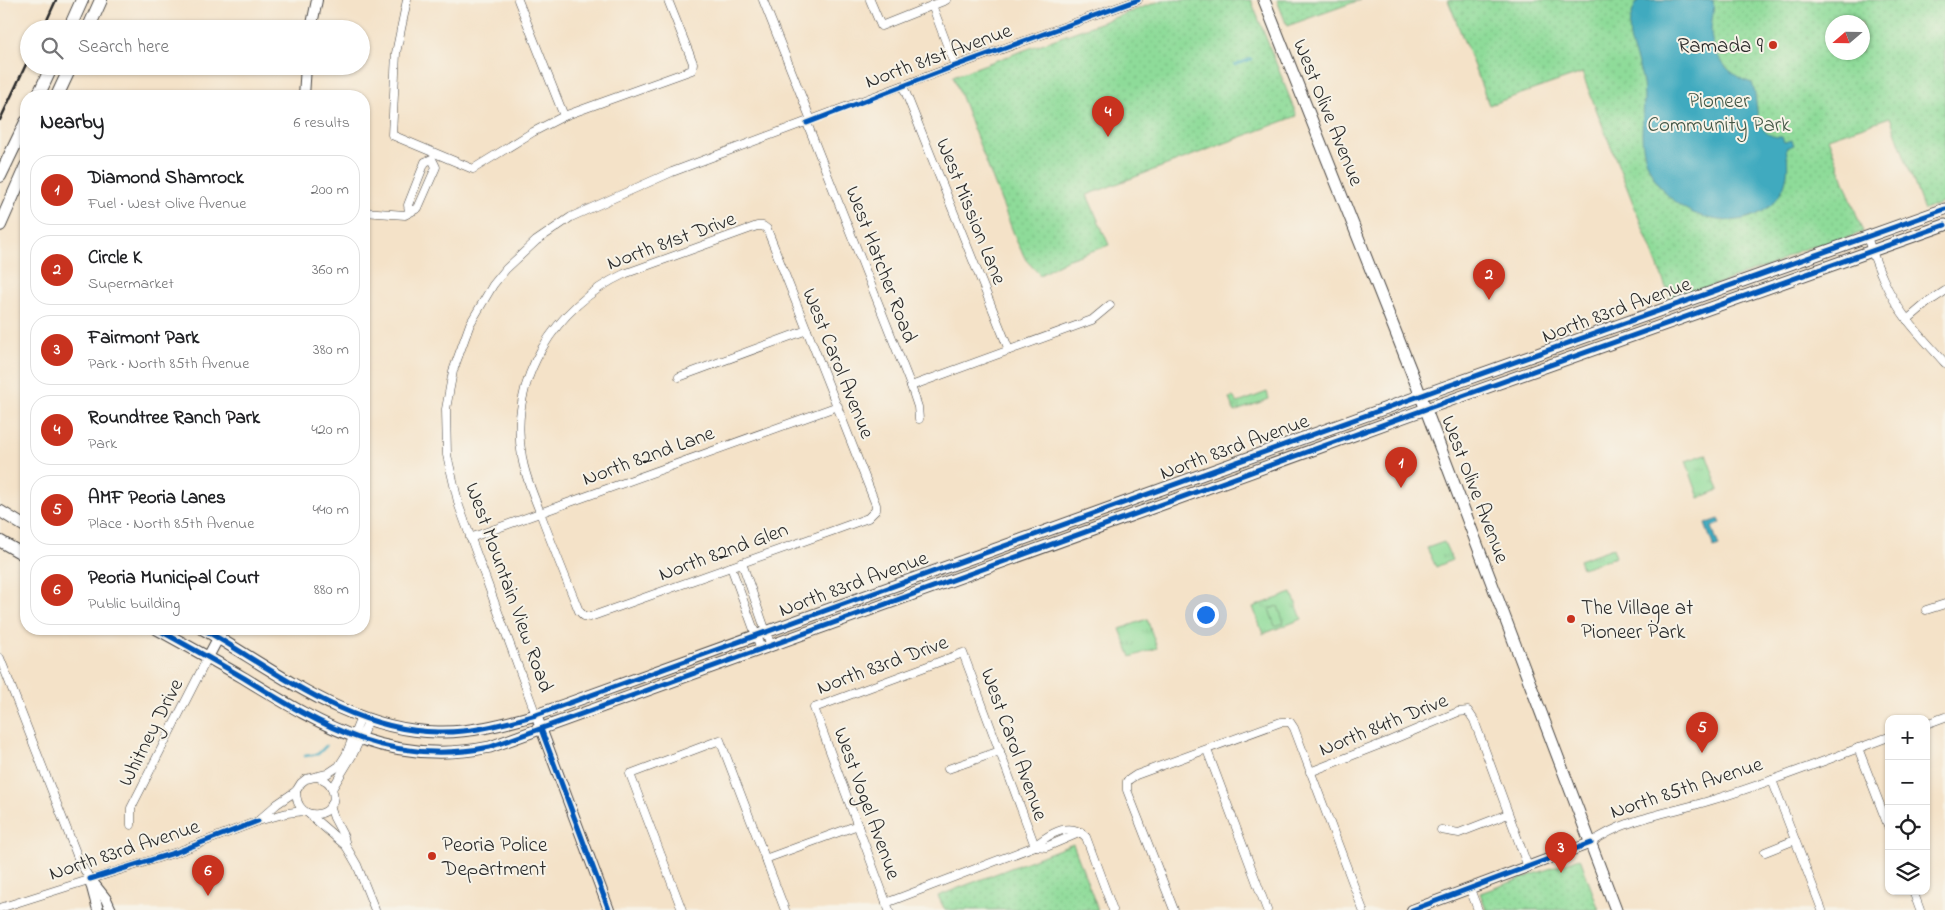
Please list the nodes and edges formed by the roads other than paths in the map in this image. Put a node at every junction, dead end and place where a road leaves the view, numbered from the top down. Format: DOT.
graph roads {
  1 [pos="82,0"];
  2 [pos="101,0"];
  3 [pos="317,0"];
  4 [pos="407,0"];
  5 [pos="518,0"];
  6 [pos="668,0"];
  7 [pos="763,0"];
  8 [pos="870,0"];
  9 [pos="946,0"];
  10 [pos="1138,0"];
  11 [pos="1264,0"];
  12 [pos="932,5"];
  13 [pos="73,20"];
  14 [pos="92,20"];
  15 [pos="313,20"];
  16 [pos="955,66"];
  17 [pos="48,75"];
  18 [pos="67,75"];
  19 [pos="305,75"];
  20 [pos="903,86"];
  21 [pos="41,90"];
  22 [pos="60,90"];
  23 [pos="304,90"];
  24 [pos="564,116"];
  25 [pos="809,121"];
  26 [pos="20,134"];
  27 [pos="433,156"];
  28 [pos="0,176"];
  29 [pos="20,180"];
  30 [pos="1945,209"];
  31 [pos="370,212"];
  32 [pos="409,212"];
  33 [pos="0,225"];
  34 [pos="1945,225"];
  35 [pos="763,226"];
  36 [pos="1867,237"];
  37 [pos="1872,251"];
  38 [pos="1945,292"];
  39 [pos="1110,305"];
  40 [pos="1657,311"];
  41 [pos="1907,320"];
  42 [pos="1663,326"];
  43 [pos="807,330"];
  44 [pos="1009,350"];
  45 [pos="458,356"];
  46 [pos="1945,362"];
  47 [pos="679,377"];
  48 [pos="911,386"];
  49 [pos="1421,396"];
  50 [pos="838,406"];
  51 [pos="1426,410"];
  52 [pos="918,419"];
  53 [pos="1227,466"];
  54 [pos="1232,480"];
  55 [pos="0,512"];
  56 [pos="540,512"];
  57 [pos="873,514"];
  58 [pos="20,524"];
  59 [pos="470,538"];
  60 [pos="0,541"];
  61 [pos="20,553"];
  62 [pos="742,563"];
  63 [pos="731,567"];
  64 [pos="1945,604"];
  65 [pos="1926,610"];
  66 [pos="584,616"];
  67 [pos="761,633"];
  68 [pos="169,635"];
  69 [pos="220,635"];
  70 [pos="224,635"];
  71 [pos="766,648"];
  72 [pos="963,653"];
  73 [pos="208,657"];
  74 [pos="0,658"];
  75 [pos="814,708"];
  76 [pos="536,715"];
  77 [pos="1945,717"];
  78 [pos="365,718"];
  79 [pos="1930,723"];
  80 [pos="541,729"];
  81 [pos="442,732"];
  82 [pos="1885,738"];
  83 [pos="357,739"];
  84 [pos="1858,748"];
  85 [pos="1000,750"];
  86 [pos="1207,750"];
  87 [pos="456,752"];
  88 [pos="948,769"];
  89 [pos="1310,772"];
  90 [pos="317,777"];
  91 [pos="1772,780"];
  92 [pos="332,789"];
  93 [pos="296,791"];
  94 [pos="330,806"];
  95 [pos="307,812"];
  96 [pos="1508,814"];
  97 [pos="1885,818"];
  98 [pos="258,821"];
  99 [pos="131,825"];
  100 [pos="858,825"];
  101 [pos="1441,830"];
  102 [pos="1796,840"];
  103 [pos="1591,843"];
  104 [pos="346,846"];
  105 [pos="1034,846"];
  106 [pos="1766,852"];
  107 [pos="765,859"];
  108 [pos="1528,867"];
  109 [pos="90,879"];
  110 [pos="1470,889"];
  111 [pos="1914,895"];
  112 [pos="887,906"];
  113 [pos="0,908"];
  114 [pos="98,910"];
  115 [pos="111,910"];
  116 [pos="375,910"];
  117 [pos="609,910"];
  118 [pos="682,910"];
  119 [pos="785,910"];
  120 [pos="1113,910"];
  121 [pos="1174,910"];
  122 [pos="1267,910"];
  123 [pos="1363,910"];
  124 [pos="1412,910"];
  125 [pos="1478,910"];
  126 [pos="1616,910"];
  127 [pos="1822,910"];
  128 [pos="1920,910"];
  1 -- 13 [label="highway"];
  2 -- 14 [label="highway"];
  3 -- 15 [label="street"];
  4 -- 27 [label="street"];
  5 -- 24 [label="street"];
  6 -- 24 [label="street"];
  7 -- 25 [label="street, West Hatcher Road"];
  8 -- 12 [label="street"];
  9 -- 12 [label="street"];
  10 -- 16 [label="street, North 81st Avenue"];
  11 -- 49 [label="main road, West Olive Avenue"];
  12 -- 16 [label="street"];
  16 -- 20 [label="street, North 81st Avenue"];
  17 -- 21 [label="highway"];
  18 -- 22 [label="highway"];
  19 -- 23 [label="street"];
  20 -- 25 [label="street, North 81st Avenue"];
  20 -- 44 [label="street, West Mission Lane"];
  24 -- 27 [label="street"];
  25 -- 45 [label="street, North 81st Avenue"];
  25 -- 48 [label="street, West Hatcher Road"];
  26 -- 28 [label="highway"];
  27 -- 32 [label="street"];
  27 -- 32 [label="street"];
  29 -- 33 [label="highway"];
  30 -- 36 [label="main road, North 83rd Avenue"];
  31 -- 32 [label="street"];
  34 -- 37 [label="main road, North 83rd Avenue"];
  35 -- 43 [label="street, West Carol Avenue"];
  35 -- 56 [label="street, North 81st Drive"];
  36 -- 37 [label="street"];
  36 -- 40 [label="main road, North 83rd Avenue"];
  37 -- 41 [label="street"];
  37 -- 42 [label="main road, North 83rd Avenue"];
  38 -- 41 [label="street"];
  39 -- 44 [label="street"];
  40 -- 42 [label="main road"];
  40 -- 49 [label="main road, North 83rd Avenue"];
  41 -- 46 [label="street"];
  42 -- 51 [label="main road, North 83rd Avenue"];
  43 -- 47 [label="street"];
  43 -- 50 [label="street, West Carol Avenue"];
  44 -- 48 [label="street"];
  45 -- 59 [label="street, West Mountain View Road"];
  48 -- 52 [label="street, West Hatcher Road"];
  49 -- 51 [label="main road, West Olive Avenue"];
  49 -- 53 [label="main road, North 83rd Avenue"];
  50 -- 56 [label="street, North 82nd Lane"];
  50 -- 57 [label="street, West Carol Avenue"];
  51 -- 54 [label="main road, North 83rd Avenue"];
  51 -- 103 [label="main road, West Olive Avenue"];
  53 -- 54 [label="main road"];
  53 -- 67 [label="main road, North 83rd Avenue"];
  54 -- 71 [label="main road, North 83rd Avenue"];
  55 -- 58 [label="main road"];
  56 -- 59 [label="street, North 82nd Lane"];
  56 -- 66 [label="street, North 81st Drive"];
  57 -- 62 [label="street, North 82nd Glen"];
  59 -- 76 [label="street, West Mountain View Road"];
  60 -- 61 [label="main road"];
  62 -- 63 [label="street, North 82nd Glen"];
  62 -- 67 [label="street"];
  63 -- 66 [label="street, North 82nd Glen"];
  63 -- 67 [label="street"];
  64 -- 65 [label="street"];
  67 -- 71 [label="street"];
  67 -- 76 [label="main road, North 83rd Avenue"];
  68 -- 73 [label="main road, North 83rd Avenue"];
  69 -- 73 [label="street"];
  70 -- 78 [label="main road, North 83rd Avenue"];
  71 -- 80 [label="main road, North 83rd Avenue"];
  72 -- 75 [label="street, North 83rd Drive"];
  72 -- 85 [label="street, West Carol Avenue"];
  73 -- 83 [label="main road, North 83rd Avenue"];
  73 -- 99 [label="street, Whitney Drive"];
  74 -- 109 [label="street"];
  75 -- 100 [label="street, West Vogel Avenue"];
  76 -- 80 [label="street, West Mountain View Road"];
  76 -- 81 [label="main road, North 83rd Avenue"];
  77 -- 79 [label="street"];
  78 -- 81 [label="main road, North 83rd Avenue"];
  78 -- 83 [label="street, North 83rd Avenue"];
  80 -- 87 [label="main road, North 83rd Avenue"];
  80 -- 117 [label="street, West Mountain View Road"];
  81 -- 87 [label="main road"];
  82 -- 84 [label="street, North 85th Avenue"];
  83 -- 87 [label="main road, North 83rd Avenue"];
  83 -- 90 [label="street, North 83rd Avenue"];
  83 -- 92 [label="street, North 83rd Avenue"];
  84 -- 91 [label="street, North 85th Avenue"];
  84 -- 97 [label="street"];
  85 -- 88 [label="street"];
  85 -- 105 [label="street, West Carol Avenue"];
  86 -- 89 [label="street"];
  86 -- 121 [label="street"];
  86 -- 122 [label="street"];
  89 -- 96 [label="street, North 84th Drive"];
  89 -- 123 [label="street"];
  90 -- 92 [label="street"];
  90 -- 93 [label="street, North 83rd Avenue"];
  91 -- 102 [label="street"];
  91 -- 103 [label="street, North 85th Avenue"];
  92 -- 94 [label="street, North 83rd Avenue"];
  93 -- 95 [label="street"];
  93 -- 98 [label="street, North 83rd Avenue"];
  94 -- 95 [label="street, North 83rd Avenue"];
  94 -- 104 [label="street"];
  95 -- 98 [label="street, North 83rd Avenue"];
  95 -- 104 [label="street"];
  96 -- 101 [label="street"];
  96 -- 108 [label="street"];
  98 -- 109 [label="street, North 83rd Avenue"];
  100 -- 107 [label="street"];
  100 -- 112 [label="street, West Vogel Avenue"];
  102 -- 106 [label="street"];
  102 -- 127 [label="street"];
  103 -- 108 [label="street, North 85th Avenue"];
  103 -- 126 [label="main road, West Olive Avenue"];
  104 -- 116 [label="street"];
  105 -- 112 [label="street"];
  105 -- 120 [label="street"];
  107 -- 118 [label="street"];
  107 -- 119 [label="street"];
  108 -- 110 [label="street, North 85th Avenue"];
  109 -- 113 [label="street, North 83rd Avenue"];
  109 -- 114 [label="street"];
  109 -- 115 [label="street"];
  110 -- 124 [label="street, North 85th Avenue"];
  110 -- 125 [label="street"];
  111 -- 128 [label="street"];
}
